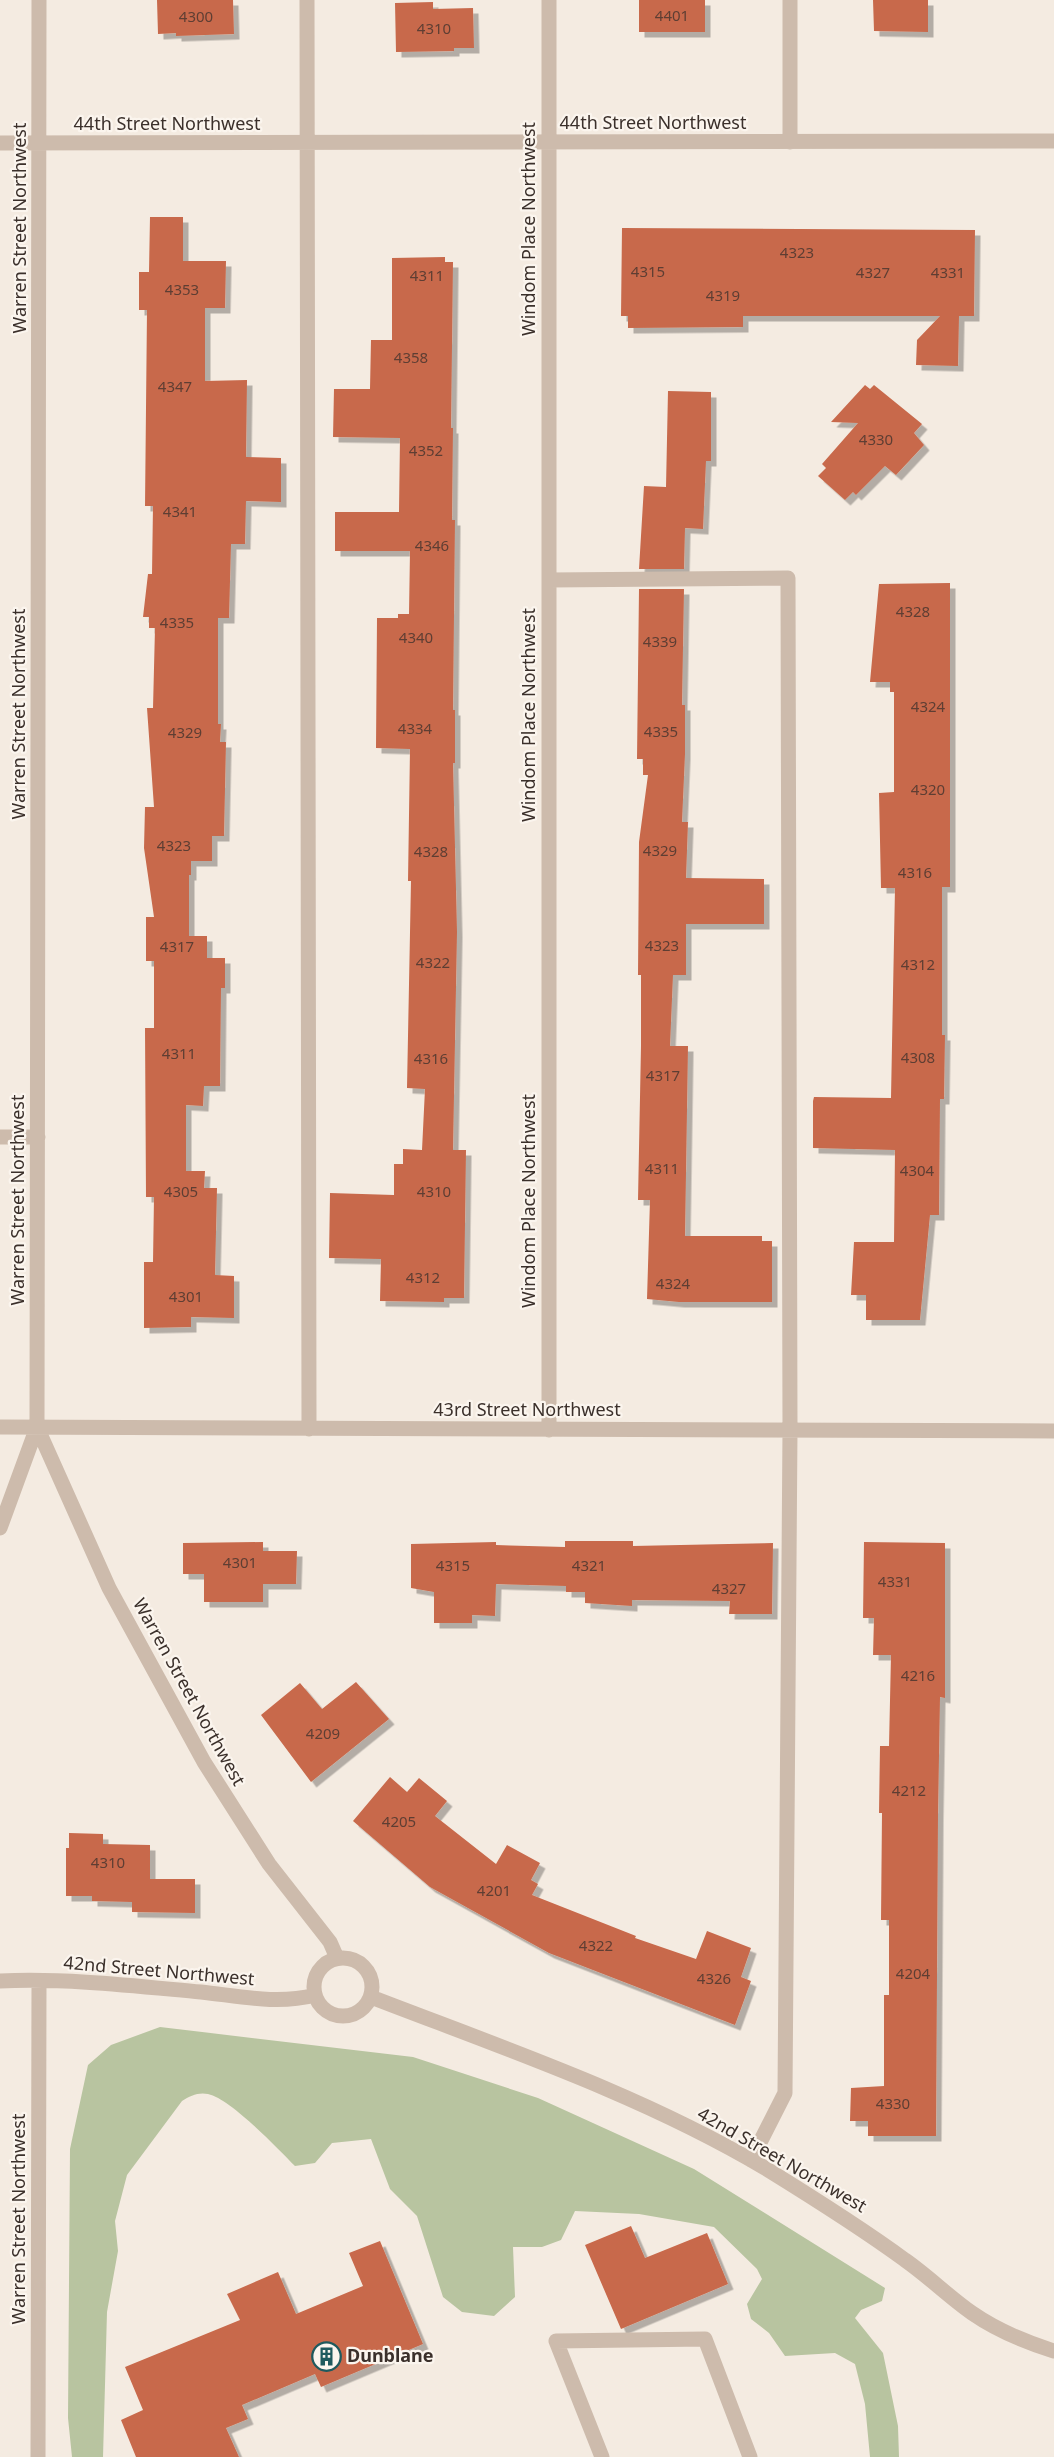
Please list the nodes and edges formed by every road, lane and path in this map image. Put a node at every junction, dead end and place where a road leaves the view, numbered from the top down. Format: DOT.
graph roads {
  1 [pos="39,0"];
  2 [pos="307,0"];
  3 [pos="549,0"];
  4 [pos="790,0"];
  5 [pos="1054,141"];
  6 [pos="790,142"];
  7 [pos="0,143"];
  8 [pos="39,143"];
  9 [pos="307,143"];
  10 [pos="549,143"];
  11 [pos="549,580"];
  12 [pos="0,1137"];
  13 [pos="38,1137"];
  14 [pos="0,1427"];
  15 [pos="37,1427"];
  16 [pos="309,1429"];
  17 [pos="549,1430"];
  18 [pos="790,1430"];
  19 [pos="1054,1431"];
  20 [pos="0,1528"];
  21 [pos="337,1958"];
  22 [pos="0,1981"];
  23 [pos="39,1982"];
  24 [pos="315,1995"];
  25 [pos="370,1997"];
  26 [pos="751,2160"];
  27 [pos="1054,2351"];
  28 [pos="38,2457"];
  29 [pos="602,2457"];
  30 [pos="750,2457"];
  1 -- 8 [label="street, Warren Street Northwest"];
  2 -- 9 [label="street"];
  3 -- 10 [label="street, Windom Place Northwest"];
  4 -- 6 [label="street"];
  5 -- 6 [label="street, 44th Street Northwest"];
  6 -- 10 [label="street, 44th Street Northwest"];
  7 -- 8 [label="street, 44th Street Northwest"];
  8 -- 9 [label="street, 44th Street Northwest"];
  8 -- 13 [label="street, Warren Street Northwest"];
  9 -- 10 [label="street, 44th Street Northwest"];
  9 -- 16 [label="street"];
  10 -- 11 [label="street, Windom Place Northwest"];
  11 -- 17 [label="street, Windom Place Northwest"];
  11 -- 18 [label="street"];
  12 -- 13 [label="street"];
  13 -- 15 [label="street, Warren Street Northwest"];
  14 -- 15 [label="street, 43rd Street Northwest"];
  15 -- 16 [label="street, 43rd Street Northwest"];
  15 -- 20 [label="street, Warren Street Northwest"];
  15 -- 21 [label="street, Warren Street Northwest"];
  16 -- 17 [label="street, 43rd Street Northwest"];
  17 -- 18 [label="street, 43rd Street Northwest"];
  18 -- 19 [label="street, 43rd Street Northwest"];
  18 -- 26 [label="street"];
  21 -- 24 [label="street"];
  21 -- 25 [label="street"];
  22 -- 23 [label="street, 42nd Street Northwest"];
  23 -- 24 [label="street, 42nd Street Northwest"];
  23 -- 28 [label="street, Warren Street Northwest"];
  24 -- 25 [label="street"];
  25 -- 26 [label="street, 42nd Street Northwest"];
  26 -- 27 [label="street, 42nd Street Northwest"];
  29 -- 30 [label="street"];
}
